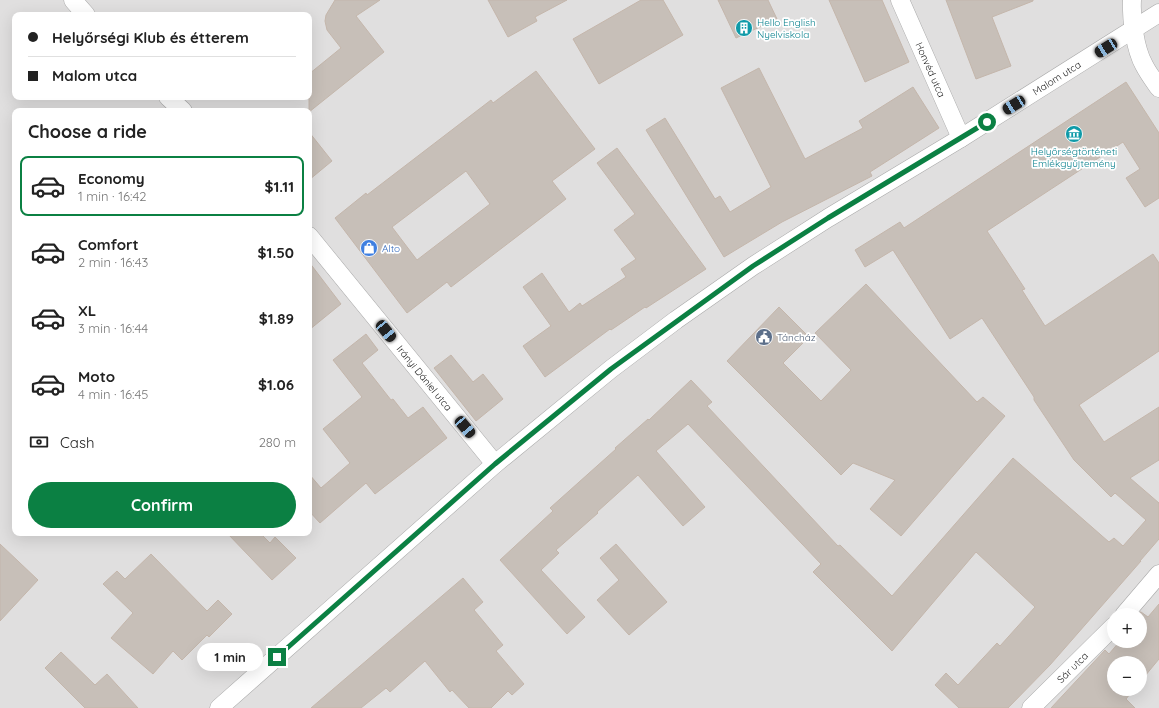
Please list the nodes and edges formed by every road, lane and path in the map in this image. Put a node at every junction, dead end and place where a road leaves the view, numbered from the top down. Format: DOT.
graph roads {
  1 [pos="73,0"];
  2 [pos="900,0"];
  3 [pos="1132,0"];
  4 [pos="83,12"];
  5 [pos="1159,13"];
  6 [pos="1135,29"];
  7 [pos="1159,88"];
  8 [pos="171,100"];
  9 [pos="180,108"];
  10 [pos="961,138"];
  11 [pos="312,240"];
  12 [pos="495,464"];
  13 [pos="1159,574"];
  14 [pos="1130,608"];
  15 [pos="1107,633"];
  16 [pos="218,708"];
  17 [pos="1031,708"];
  1 -- 4 [label="street"];
  2 -- 10 [label="street, Honvéd utca"];
  3 -- 6 [label="street"];
  5 -- 6 [label="street, Malom utca"];
  6 -- 7 [label="street"];
  6 -- 10 [label="street, Malom utca"];
  8 -- 9 [label="street"];
  10 -- 12 [label="street, Malom utca"];
  11 -- 12 [label="street, Irányi Dániel utca"];
  12 -- 16 [label="street, Malom utca"];
  13 -- 14 [label="street"];
  15 -- 17 [label="street, Sár utca"];
}
